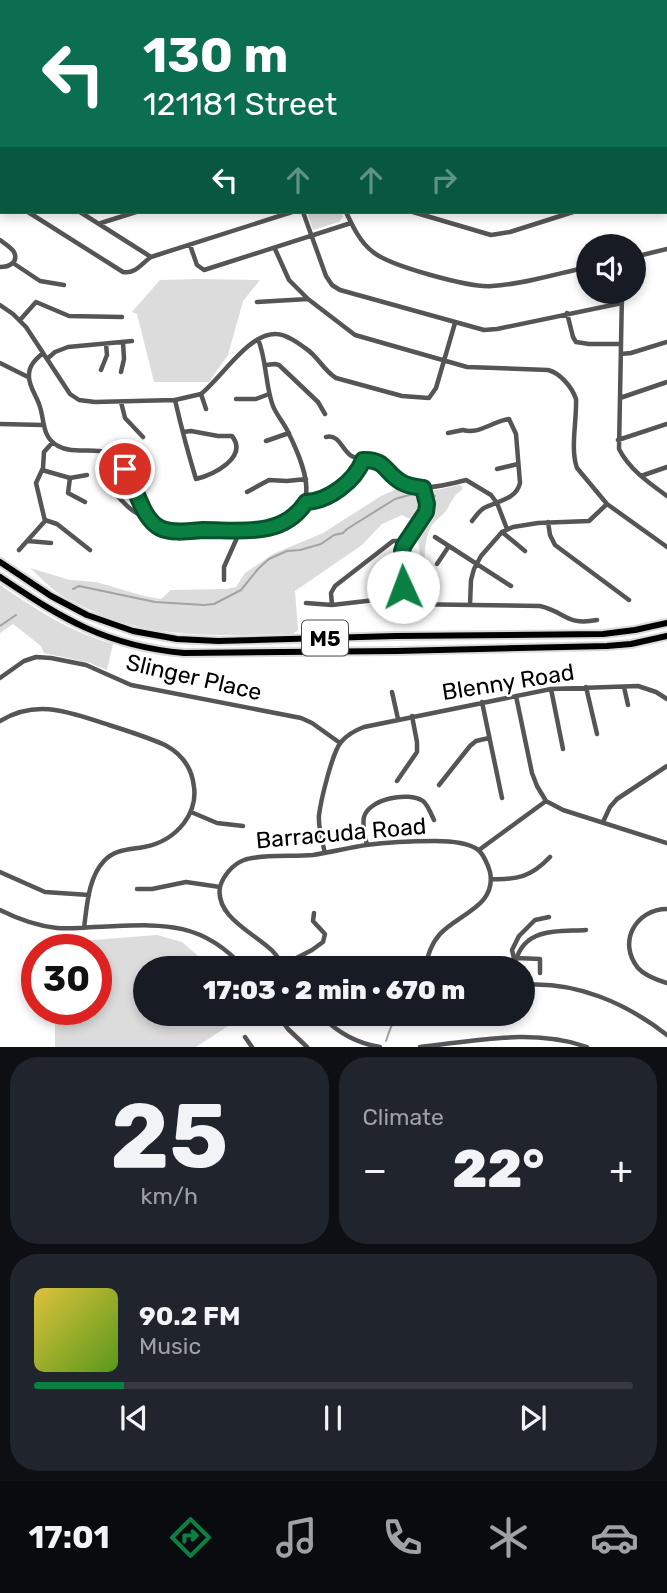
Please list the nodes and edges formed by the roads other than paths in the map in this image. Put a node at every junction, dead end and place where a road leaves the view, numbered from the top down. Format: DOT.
graph roads {
  1 [pos="31,214"];
  2 [pos="83,214"];
  3 [pos="130,214"];
  4 [pos="286,214"];
  5 [pos="304,214"];
  6 [pos="347,214"];
  7 [pos="420,214"];
  8 [pos="567,214"];
  9 [pos="351,223"];
  10 [pos="100,224"];
  11 [pos="312,236"];
  12 [pos="0,240"];
  13 [pos="190,245"];
  14 [pos="275,249"];
  15 [pos="667,249"];
  16 [pos="646,254"];
  17 [pos="151,257"];
  18 [pos="13,263"];
  19 [pos="0,267"];
  20 [pos="576,270"];
  21 [pos="64,285"];
  22 [pos="308,299"];
  23 [pos="257,302"];
  24 [pos="0,304"];
  25 [pos="616,304"];
  26 [pos="622,304"];
  27 [pos="567,313"];
  28 [pos="122,317"];
  29 [pos="20,320"];
  30 [pos="456,323"];
  31 [pos="258,339"];
  32 [pos="132,341"];
  33 [pos="123,342"];
  34 [pos="667,342"];
  35 [pos="106,344"];
  36 [pos="621,344"];
  37 [pos="43,353"];
  38 [pos="621,354"];
  39 [pos="47,359"];
  40 [pos="443,361"];
  41 [pos="0,363"];
  42 [pos="266,365"];
  43 [pos="101,370"];
  44 [pos="121,372"];
  45 [pos="28,377"];
  46 [pos="667,382"];
  47 [pos="201,394"];
  48 [pos="269,394"];
  49 [pos="236,398"];
  50 [pos="620,398"];
  51 [pos="174,400"];
  52 [pos="121,402"];
  53 [pos="206,409"];
  54 [pos="325,414"];
  55 [pos="0,424"];
  56 [pos="667,424"];
  57 [pos="43,425"];
  58 [pos="183,432"];
  59 [pos="289,433"];
  60 [pos="448,433"];
  61 [pos="144,437"];
  62 [pos="326,437"];
  63 [pos="618,440"];
  64 [pos="266,441"];
  65 [pos="52,443"];
  66 [pos="363,460"];
  67 [pos="518,464"];
  68 [pos="667,467"];
  69 [pos="497,469"];
  70 [pos="43,470"];
  71 [pos="87,475"];
  72 [pos="641,476"];
  73 [pos="69,478"];
  74 [pos="306,479"];
  75 [pos="101,481"];
  76 [pos="454,483"];
  77 [pos="447,484"];
  78 [pos="423,488"];
  79 [pos="247,492"];
  80 [pos="667,496"];
  81 [pos="85,502"];
  82 [pos="306,502"];
  83 [pos="497,503"];
  84 [pos="607,504"];
  85 [pos="147,517"];
  86 [pos="45,520"];
  87 [pos="472,521"];
  88 [pos="548,522"];
  89 [pos="504,530"];
  90 [pos="240,531"];
  91 [pos="436,537"];
  92 [pos="27,541"];
  93 [pos="51,543"];
  94 [pos="404,545"];
  95 [pos="449,546"];
  96 [pos="667,547"];
  97 [pos="19,550"];
  98 [pos="90,550"];
  99 [pos="525,551"];
  100 [pos="0,562"];
  101 [pos="438,564"];
  102 [pos="476,564"];
  103 [pos="0,577"];
  104 [pos="225,580"];
  105 [pos="511,586"];
  106 [pos="629,600"];
  107 [pos="306,603"];
  108 [pos="401,604"];
  109 [pos="332,605"];
  110 [pos="470,605"];
  111 [pos="597,620"];
  112 [pos="667,623"];
  113 [pos="667,636"];
  114 [pos="0,678"];
  115 [pos="586,687"];
  116 [pos="624,687"];
  117 [pos="551,689"];
  118 [pos="392,692"];
  119 [pos="516,696"];
  120 [pos="667,699"];
  121 [pos="482,702"];
  122 [pos="628,705"];
  123 [pos="412,716"];
  124 [pos="398,719"];
  125 [pos="0,721"];
  126 [pos="597,734"];
  127 [pos="489,738"];
  128 [pos="340,743"];
  129 [pos="563,749"];
  130 [pos="667,766"];
  131 [pos="397,781"];
  132 [pos="439,785"];
  133 [pos="502,798"];
  134 [pos="546,801"];
  135 [pos="191,812"];
  136 [pos="434,820"];
  137 [pos="603,822"];
  138 [pos="243,826"];
  139 [pos="667,843"];
  140 [pos="367,845"];
  141 [pos="479,850"];
  142 [pos="325,853"];
  143 [pos="550,857"];
  144 [pos="0,873"];
  145 [pos="491,879"];
  146 [pos="220,887"];
  147 [pos="137,889"];
  148 [pos="89,895"];
  149 [pos="667,909"];
  150 [pos="0,910"];
  151 [pos="314,913"];
  152 [pos="549,917"];
  153 [pos="84,928"];
  154 [pos="586,930"];
  155 [pos="232,956"];
  156 [pos="276,956"];
  157 [pos="302,956"];
  158 [pos="428,956"];
  159 [pos="513,956"];
  160 [pos="518,956"];
  161 [pos="535,960"];
  162 [pos="540,973"];
  163 [pos="667,983"];
  164 [pos="535,984"];
  165 [pos="286,1026"];
  166 [pos="332,1026"];
  167 [pos="667,1035"];
  168 [pos="244,1037"];
  169 [pos="253,1047"];
  170 [pos="307,1047"];
  171 [pos="380,1047"];
  172 [pos="420,1047"];
  173 [pos="587,1047"];
  1 -- 17 [label="street"];
  2 -- 10 [label="street"];
  3 -- 10 [label="street"];
  4 -- 13 [label="street"];
  5 -- 11 [label="street"];
  6 -- 9 [label="street"];
  7 -- 8 [label="street"];
  9 -- 11 [label="street"];
  9 -- 20 [label="street"];
  10 -- 17 [label="street"];
  11 -- 14 [label="street"];
  11 -- 30 [label="street"];
  12 -- 18 [label="street"];
  13 -- 14 [label="street"];
  13 -- 17 [label="street"];
  14 -- 22 [label="street"];
  15 -- 16 [label="street"];
  18 -- 19 [label="street"];
  18 -- 21 [label="street"];
  22 -- 23 [label="street"];
  22 -- 40 [label="street"];
  24 -- 29 [label="street"];
  25 -- 27 [label="street"];
  26 -- 36 [label="street"];
  27 -- 30 [label="street"];
  27 -- 36 [label="street"];
  28 -- 29 [label="street"];
  29 -- 37 [label="street"];
  30 -- 40 [label="street"];
  31 -- 40 [label="street"];
  31 -- 42 [label="street"];
  31 -- 47 [label="street"];
  32 -- 33 [label="street"];
  33 -- 35 [label="street"];
  33 -- 44 [label="street"];
  34 -- 38 [label="street"];
  35 -- 39 [label="street"];
  35 -- 43 [label="street"];
  36 -- 38 [label="street"];
  37 -- 39 [label="street"];
  37 -- 45 [label="street"];
  38 -- 50 [label="street"];
  39 -- 52 [label="street"];
  40 -- 84 [label="street"];
  41 -- 45 [label="street"];
  42 -- 48 [label="street"];
  42 -- 54 [label="street"];
  45 -- 57 [label="street"];
  46 -- 50 [label="street"];
  47 -- 51 [label="street"];
  47 -- 53 [label="street"];
  48 -- 49 [label="street"];
  48 -- 59 [label="street"];
  50 -- 63 [label="street"];
  51 -- 52 [label="street"];
  51 -- 58 [label="street"];
  52 -- 61 [label="street"];
  55 -- 57 [label="street"];
  56 -- 63 [label="street"];
  57 -- 65 [label="street"];
  58 -- 58 [label="street"];
  59 -- 64 [label="street"];
  59 -- 74 [label="street"];
  60 -- 67 [label="street"];
  62 -- 66 [label="street"];
  63 -- 72 [label="street"];
  65 -- 70 [label="street"];
  65 -- 85 [label="street"];
  66 -- 78 [label="street"];
  66 -- 82 [label="street"];
  67 -- 69 [label="street"];
  67 -- 83 [label="street"];
  68 -- 72 [label="street"];
  70 -- 73 [label="street"];
  70 -- 86 [label="street"];
  71 -- 73 [label="street"];
  72 -- 80 [label="street"];
  73 -- 81 [label="street"];
  74 -- 79 [label="street"];
  74 -- 82 [label="street"];
  75 -- 85 [label="street"];
  76 -- 77 [label="street"];
  77 -- 78 [label="street"];
  77 -- 83 [label="street"];
  78 -- 94 [label="street"];
  82 -- 90 [label="street"];
  83 -- 87 [label="street"];
  83 -- 89 [label="street"];
  84 -- 88 [label="street"];
  84 -- 96 [label="street"];
  85 -- 90 [label="street"];
  86 -- 92 [label="street"];
  86 -- 98 [label="street"];
  88 -- 89 [label="street"];
  88 -- 106 [label="street"];
  89 -- 99 [label="street"];
  89 -- 102 [label="street"];
  90 -- 104 [label="street"];
  91 -- 95 [label="street"];
  92 -- 93 [label="street"];
  92 -- 97 [label="street"];
  94 -- 108 [label="street"];
  94 -- 109 [label="street"];
  95 -- 101 [label="street"];
  95 -- 102 [label="street"];
  100 -- 112 [label="main road, M5"];
  102 -- 105 [label="street"];
  102 -- 110 [label="street"];
  103 -- 113 [label="main road, M5"];
  107 -- 109 [label="street"];
  108 -- 109 [label="street"];
  108 -- 110 [label="street"];
  110 -- 111 [label="street"];
  114 -- 128 [label="street, Slinger Place"];
  115 -- 116 [label="street, Blenny Road"];
  115 -- 117 [label="street, Blenny Road"];
  115 -- 126 [label="street"];
  116 -- 120 [label="street, Blenny Road"];
  116 -- 122 [label="street"];
  117 -- 119 [label="street, Blenny Road"];
  117 -- 129 [label="street"];
  118 -- 124 [label="street"];
  119 -- 121 [label="street, Blenny Road"];
  119 -- 134 [label="street"];
  121 -- 123 [label="street, Blenny Road"];
  121 -- 127 [label="street"];
  123 -- 124 [label="street, Blenny Road"];
  123 -- 131 [label="street"];
  124 -- 128 [label="street, Blenny Road"];
  125 -- 135 [label="street"];
  127 -- 132 [label="street"];
  127 -- 133 [label="street"];
  128 -- 142 [label="street"];
  130 -- 137 [label="street"];
  134 -- 137 [label="street"];
  134 -- 141 [label="street"];
  135 -- 138 [label="street"];
  135 -- 148 [label="street"];
  136 -- 140 [label="street"];
  137 -- 139 [label="street"];
  140 -- 141 [label="street, Barracuda Road"];
  140 -- 142 [label="street, Barracuda Road"];
  141 -- 145 [label="street"];
  142 -- 146 [label="street, Barracuda Road"];
  143 -- 145 [label="street"];
  144 -- 148 [label="street"];
  145 -- 158 [label="street"];
  146 -- 147 [label="street"];
  146 -- 156 [label="street"];
  148 -- 153 [label="street"];
  149 -- 163 [label="street"];
  150 -- 153 [label="street"];
  151 -- 157 [label="street"];
  152 -- 159 [label="street"];
  153 -- 155 [label="street"];
  154 -- 160 [label="street"];
  161 -- 162 [label="street"];
  164 -- 167 [label="street"];
  165 -- 170 [label="street"];
  166 -- 171 [label="street"];
  168 -- 169 [label="street"];
  172 -- 173 [label="street"];
}
